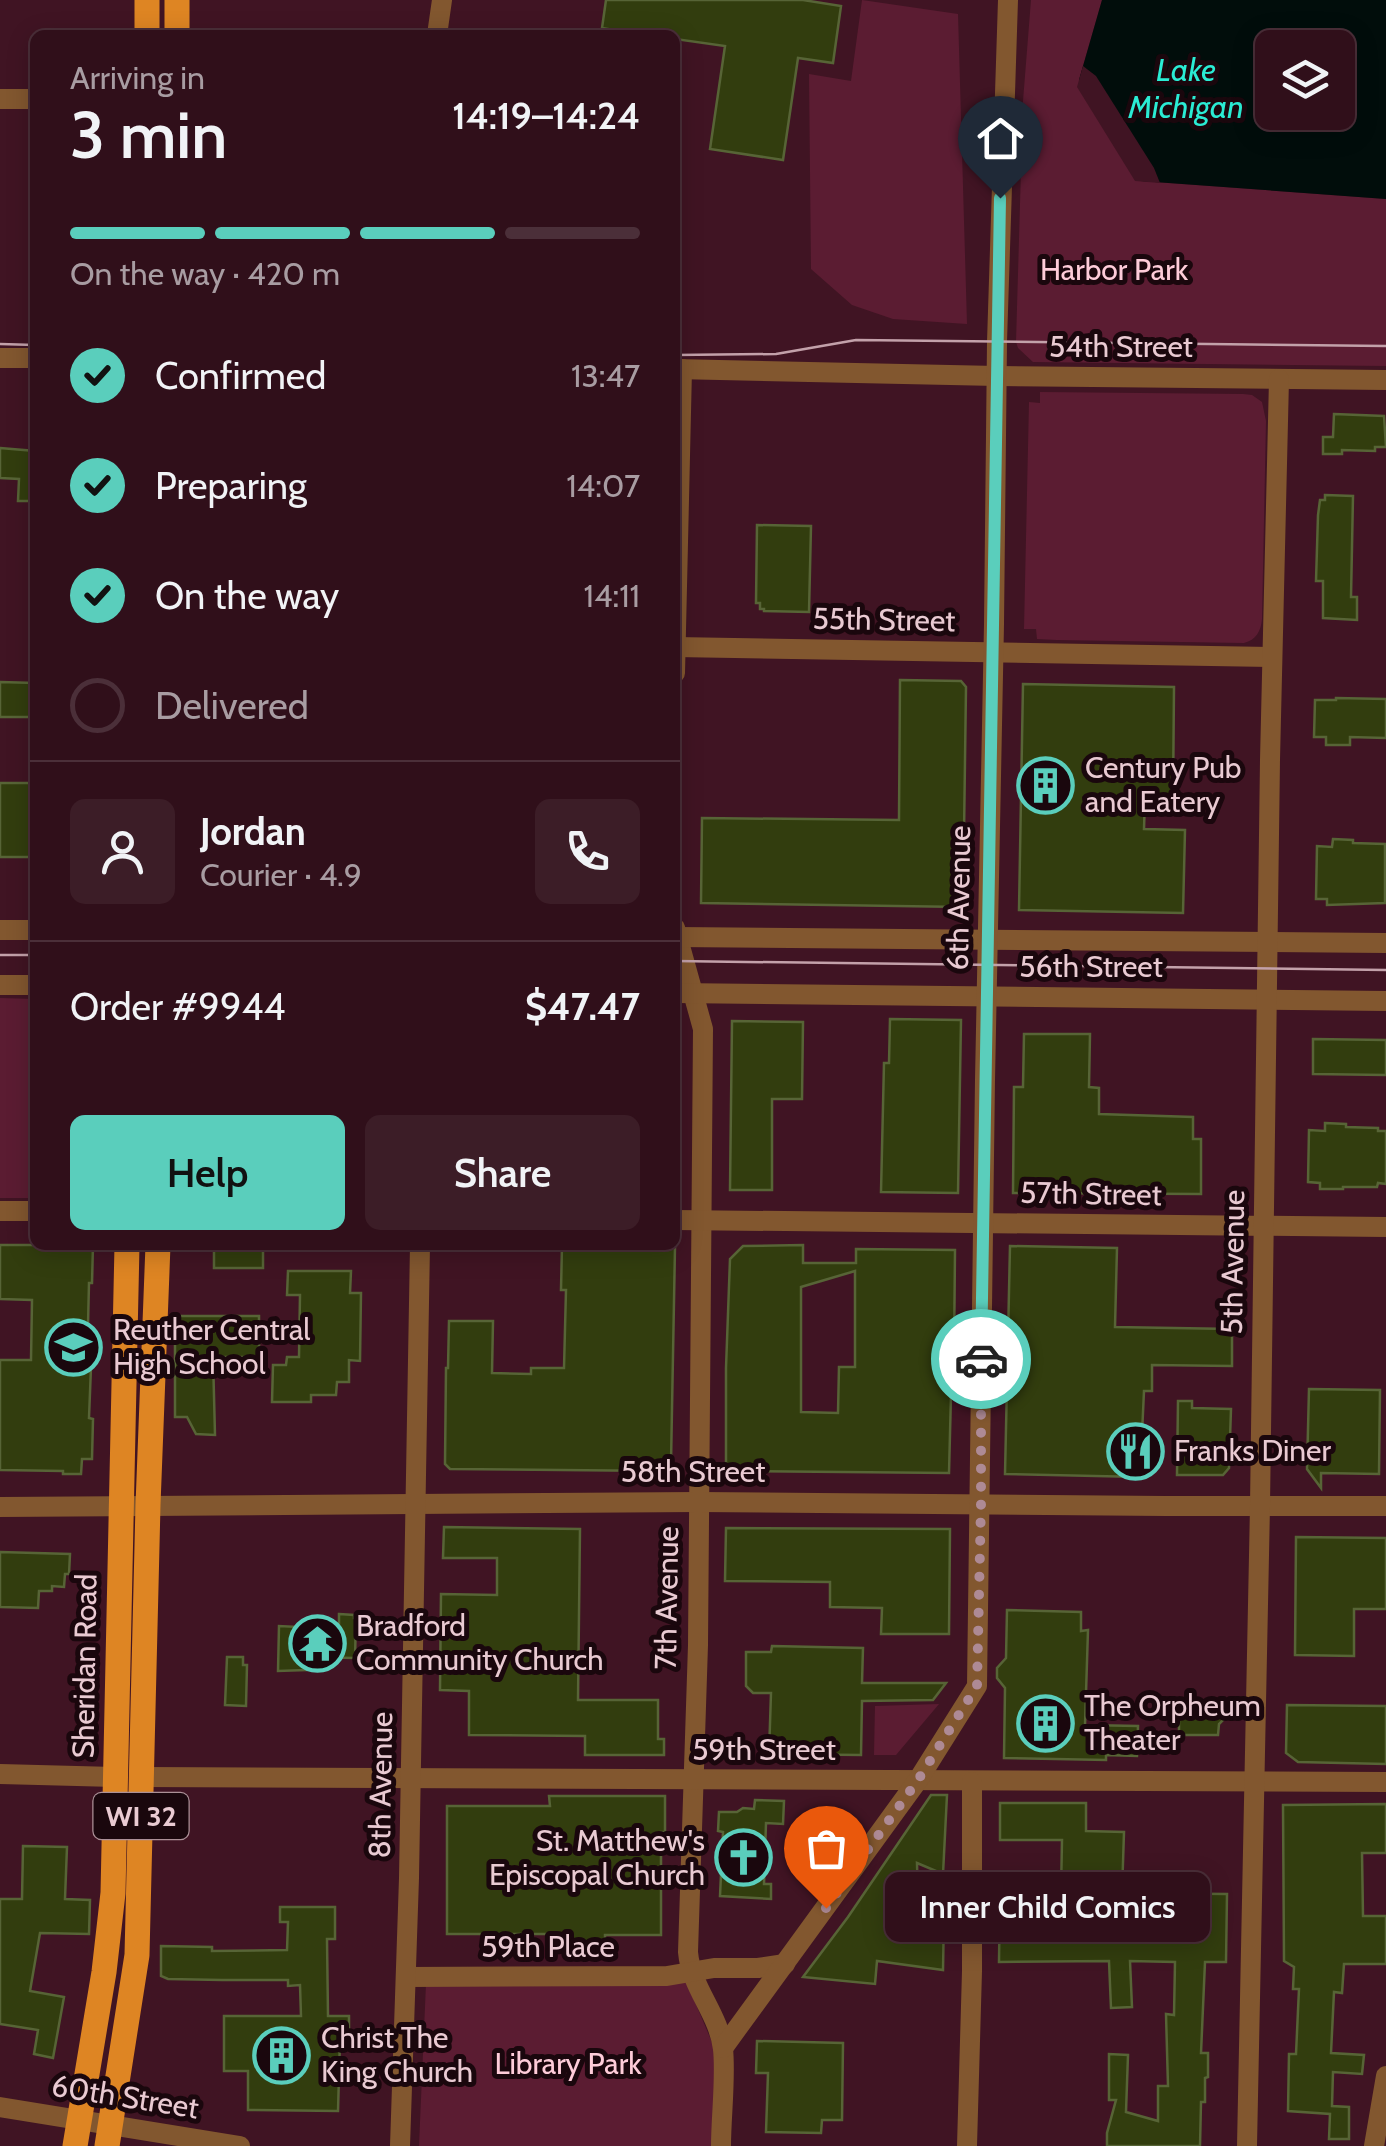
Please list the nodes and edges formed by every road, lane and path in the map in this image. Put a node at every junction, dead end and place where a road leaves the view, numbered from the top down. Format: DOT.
graph roads {
  1 [pos="147,0"];
  2 [pos="177,0"];
  3 [pos="442,0"];
  4 [pos="1008,0"];
  5 [pos="146,30"];
  6 [pos="177,30"];
  7 [pos="438,30"];
  8 [pos="0,99"];
  9 [pos="30,100"];
  10 [pos="0,358"];
  11 [pos="30,358"];
  12 [pos="680,369"];
  13 [pos="997,376"];
  14 [pos="1279,379"];
  15 [pos="1386,380"];
  16 [pos="680,647"];
  17 [pos="994,652"];
  18 [pos="1272,657"];
  19 [pos="0,930"];
  20 [pos="30,930"];
  21 [pos="680,934"];
  22 [pos="988,940"];
  23 [pos="1266,942"];
  24 [pos="1386,944"];
  25 [pos="680,964"];
  26 [pos="0,985"];
  27 [pos="30,985"];
  28 [pos="684,993"];
  29 [pos="986,996"];
  30 [pos="1266,999"];
  31 [pos="1386,1000"];
  32 [pos="0,1211"];
  33 [pos="30,1211"];
  34 [pos="680,1220"];
  35 [pos="703,1221"];
  36 [pos="983,1223"];
  37 [pos="1262,1226"];
  38 [pos="1386,1227"];
  39 [pos="127,1250"];
  40 [pos="158,1250"];
  41 [pos="420,1250"];
  42 [pos="698,1502"];
  43 [pos="414,1503"];
  44 [pos="981,1504"];
  45 [pos="148,1505"];
  46 [pos="1260,1506"];
  47 [pos="1386,1506"];
  48 [pos="0,1507"];
  49 [pos="120,1507"];
  50 [pos="0,1774"];
  51 [pos="115,1776"];
  52 [pos="142,1777"];
  53 [pos="411,1778"];
  54 [pos="692,1780"];
  55 [pos="918,1780"];
  56 [pos="972,1782"];
  57 [pos="1386,1782"];
  58 [pos="1254,1783"];
  59 [pos="785,1964"];
  60 [pos="690,1973"];
  61 [pos="407,1978"];
  62 [pos="723,2048"];
  63 [pos="1386,2076"];
  64 [pos="0,2107"];
  65 [pos="80,2120"];
  66 [pos="109,2136"];
  67 [pos="75,2146"];
  68 [pos="240,2146"];
  69 [pos="400,2146"];
  70 [pos="721,2146"];
  71 [pos="968,2146"];
  72 [pos="1247,2146"];
  73 [pos="1374,2146"];
  1 -- 5 [label="main road"];
  2 -- 6 [label="main road"];
  3 -- 7 [label="street"];
  4 -- 13 [label="street, 6th Avenue"];
  8 -- 9 [label="street"];
  10 -- 11 [label="street"];
  12 -- 13 [label="street, 54th Street"];
  13 -- 14 [label="street, 54th Street"];
  13 -- 17 [label="street, 6th Avenue"];
  14 -- 15 [label="street, 54th Street"];
  14 -- 18 [label="street, 5th Avenue"];
  16 -- 17 [label="street, 55th Street"];
  17 -- 18 [label="street, 55th Street"];
  17 -- 22 [label="street, 6th Avenue"];
  18 -- 23 [label="street, 5th Avenue"];
  19 -- 20 [label="street"];
  21 -- 22 [label="street, 56th Street"];
  22 -- 23 [label="street, 56th Street"];
  22 -- 29 [label="street, 6th Avenue"];
  23 -- 24 [label="street, 56th Street"];
  23 -- 30 [label="street, 5th Avenue"];
  25 -- 28 [label="street, 7th Avenue"];
  26 -- 27 [label="street"];
  28 -- 29 [label="street, 56th Street"];
  28 -- 35 [label="street, 7th Avenue"];
  29 -- 30 [label="street, 56th Street"];
  29 -- 36 [label="street, 6th Avenue"];
  30 -- 31 [label="street, 56th Street"];
  30 -- 37 [label="street, 5th Avenue"];
  32 -- 33 [label="street"];
  34 -- 35 [label="street, 57th Street"];
  35 -- 36 [label="street, 57th Street"];
  35 -- 42 [label="street, 7th Avenue"];
  36 -- 37 [label="street, 57th Street"];
  36 -- 44 [label="street, 6th Avenue"];
  37 -- 38 [label="street, 57th Street"];
  37 -- 46 [label="street, 5th Avenue"];
  39 -- 49 [label="main road, Sheridan Road / WI 32"];
  40 -- 45 [label="main road, Sheridan Road / WI 32"];
  41 -- 43 [label="street, 8th Avenue"];
  42 -- 43 [label="street, 58th Street"];
  42 -- 44 [label="street, 58th Street"];
  42 -- 54 [label="street, 7th Avenue"];
  43 -- 45 [label="street, 58th Street"];
  43 -- 53 [label="street, 8th Avenue"];
  44 -- 46 [label="street, 58th Street"];
  44 -- 55 [label="street, 6th Avenue"];
  45 -- 49 [label="street, 58th Street"];
  45 -- 52 [label="main road, Sheridan Road / WI 32"];
  46 -- 47 [label="street, 58th Street"];
  46 -- 58 [label="street, 5th Avenue"];
  48 -- 49 [label="street, 58th Street"];
  49 -- 51 [label="main road, Sheridan Road / WI 32"];
  50 -- 51 [label="street"];
  51 -- 65 [label="main road, Sheridan Road / WI 32"];
  52 -- 53 [label="street, 59th Street"];
  52 -- 66 [label="main road, Sheridan Road / WI 32"];
  53 -- 54 [label="street, 59th Street"];
  53 -- 61 [label="street, 8th Avenue"];
  54 -- 55 [label="street, 59th Street"];
  54 -- 60 [label="street, 7th Avenue"];
  55 -- 56 [label="street, 59th Street"];
  55 -- 59 [label="street, 6th Avenue"];
  56 -- 58 [label="street, 59th Street"];
  56 -- 71 [label="street"];
  57 -- 58 [label="street, 59th Street"];
  58 -- 72 [label="street, 5th Avenue"];
  59 -- 60 [label="street, 59th Place"];
  59 -- 62 [label="street, 6th Avenue"];
  60 -- 61 [label="street, 59th Place"];
  60 -- 62 [label="street, 7th Avenue"];
  61 -- 69 [label="street, 8th Avenue"];
  62 -- 70 [label="street, 7th Avenue"];
  63 -- 73 [label="street"];
  64 -- 65 [label="street, 60th Street"];
  65 -- 66 [label="street, 60th Street"];
  65 -- 67 [label="main road, Sheridan Road / WI 32"];
  66 -- 68 [label="street, 60th Street"];
}
